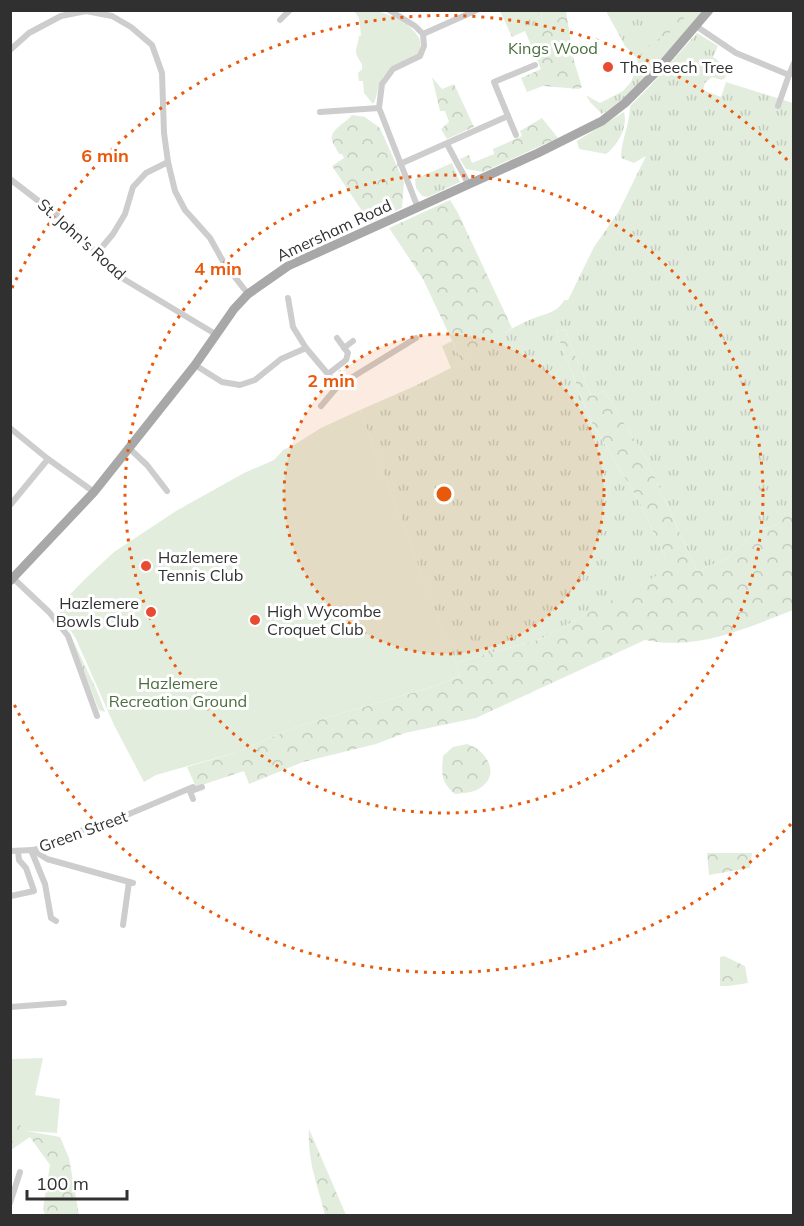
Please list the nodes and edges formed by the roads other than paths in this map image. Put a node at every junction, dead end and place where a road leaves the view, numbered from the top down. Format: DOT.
graph roads {
  1 [pos="290,10"];
  2 [pos="389,10"];
  3 [pos="709,10"];
  4 [pos="475,11"];
  5 [pos="280,20"];
  6 [pos="696,26"];
  7 [pos="423,34"];
  8 [pos="10,50"];
  9 [pos="794,63"];
  10 [pos="535,65"];
  11 [pos="789,75"];
  12 [pos="778,106"];
  13 [pos="379,108"];
  14 [pos="320,112"];
  15 [pos="508,116"];
  16 [pos="516,135"];
  17 [pos="447,144"];
  18 [pos="168,162"];
  19 [pos="400,164"];
  20 [pos="10,178"];
  21 [pos="469,185"];
  22 [pos="418,208"];
  23 [pos="97,253"];
  24 [pos="248,294"];
  25 [pos="288,298"];
  26 [pos="216,335"];
  27 [pos="337,338"];
  28 [pos="416,338"];
  29 [pos="353,341"];
  30 [pos="306,348"];
  31 [pos="344,348"];
  32 [pos="195,364"];
  33 [pos="328,374"];
  34 [pos="338,386"];
  35 [pos="321,406"];
  36 [pos="10,428"];
  37 [pos="129,449"];
  38 [pos="48,459"];
  39 [pos="167,490"];
  40 [pos="94,492"];
  41 [pos="11,504"];
  42 [pos="12,580"];
  43 [pos="97,716"];
  44 [pos="202,787"];
  45 [pos="189,789"];
  46 [pos="194,799"];
  47 [pos="32,850"];
  48 [pos="14,851"];
  49 [pos="11,896"];
  50 [pos="49,905"];
  51 [pos="41,906"];
  52 [pos="56,921"];
  53 [pos="123,925"];
  54 [pos="64,1003"];
  55 [pos="10,1007"];
  56 [pos="20,1172"];
  57 [pos="10,1203"];
  1 -- 5 [label="street"];
  2 -- 7 [label="street"];
  3 -- 6 [label="main road, Amersham Road"];
  4 -- 7 [label="street"];
  6 -- 11 [label="street"];
  6 -- 21 [label="main road, Amersham Road"];
  7 -- 13 [label="street"];
  8 -- 18 [label="street"];
  9 -- 11 [label="street"];
  10 -- 15 [label="street"];
  11 -- 12 [label="street"];
  13 -- 14 [label="street"];
  13 -- 19 [label="street"];
  15 -- 16 [label="street"];
  15 -- 17 [label="street"];
  17 -- 19 [label="street"];
  17 -- 21 [label="street"];
  18 -- 23 [label="street"];
  18 -- 24 [label="street"];
  19 -- 22 [label="street"];
  20 -- 23 [label="street, St. John's Road"];
  21 -- 22 [label="main road, Amersham Road"];
  22 -- 24 [label="main road, Amersham Road"];
  23 -- 26 [label="street, St. John's Road"];
  24 -- 26 [label="main road, Amersham Road"];
  25 -- 30 [label="street"];
  26 -- 32 [label="main road, Amersham Road"];
  27 -- 31 [label="street"];
  28 -- 34 [label="street"];
  29 -- 31 [label="street"];
  30 -- 32 [label="street"];
  30 -- 33 [label="street"];
  31 -- 33 [label="street"];
  32 -- 37 [label="main road, Amersham Road"];
  33 -- 34 [label="street"];
  34 -- 35 [label="street"];
  36 -- 38 [label="street"];
  37 -- 39 [label="street"];
  37 -- 40 [label="main road, Amersham Road"];
  38 -- 40 [label="street"];
  38 -- 41 [label="street"];
  40 -- 42 [label="main road, Amersham Road"];
  42 -- 43 [label="street"];
  44 -- 45 [label="street, Green Street"];
  45 -- 46 [label="street"];
  45 -- 47 [label="street, Green Street"];
  47 -- 48 [label="street, Green Street"];
  47 -- 50 [label="street"];
  47 -- 53 [label="street"];
  48 -- 49 [label="street"];
  50 -- 51 [label="street"];
  50 -- 52 [label="street"];
  54 -- 55 [label="street"];
  56 -- 57 [label="street"];
}
